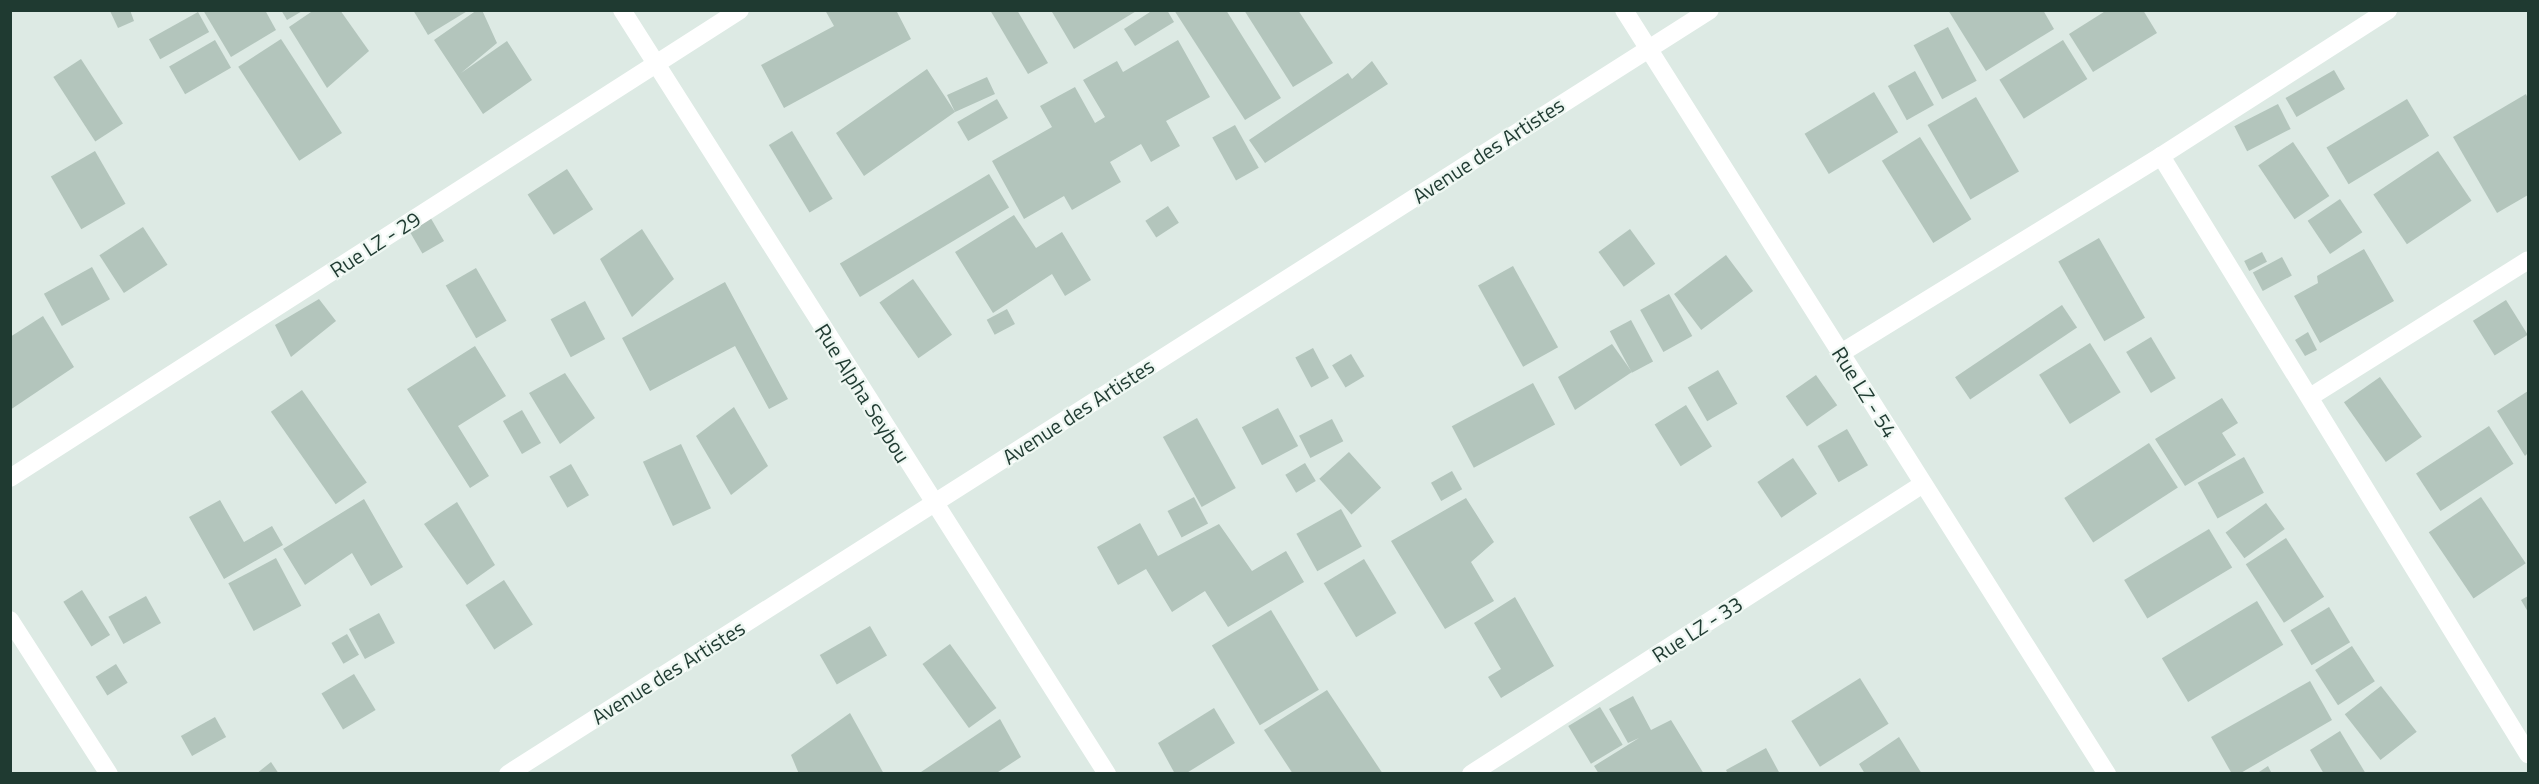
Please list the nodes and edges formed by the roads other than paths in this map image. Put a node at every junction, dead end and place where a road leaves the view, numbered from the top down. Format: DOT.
graph roads {
  1 [pos="622,10"];
  2 [pos="740,10"];
  3 [pos="1624,10"];
  4 [pos="1710,10"];
  5 [pos="2388,10"];
  6 [pos="1647,48"];
  7 [pos="656,64"];
  8 [pos="2162,156"];
  9 [pos="2529,260"];
  10 [pos="1841,353"];
  11 [pos="2310,397"];
  12 [pos="10,478"];
  13 [pos="1923,484"];
  14 [pos="933,504"];
  15 [pos="10,620"];
  16 [pos="2529,754"];
  17 [pos="109,774"];
  18 [pos="508,774"];
  19 [pos="1107,774"];
  20 [pos="1471,774"];
  21 [pos="2107,774"];
  1 -- 7 [label="street, Rue Alpha Seybou"];
  2 -- 7 [label="street, Rue LZ - 29"];
  3 -- 6 [label="street, Rue LZ - 54"];
  4 -- 6 [label="street, Avenue des Artistes"];
  5 -- 8 [label="street"];
  6 -- 10 [label="street, Rue LZ - 54"];
  6 -- 14 [label="street, Avenue des Artistes"];
  7 -- 12 [label="street, Rue LZ - 29"];
  7 -- 14 [label="street, Rue Alpha Seybou"];
  8 -- 10 [label="street"];
  8 -- 11 [label="street"];
  9 -- 11 [label="street"];
  10 -- 13 [label="street, Rue LZ - 54"];
  11 -- 16 [label="street"];
  13 -- 20 [label="street, Rue LZ - 33"];
  13 -- 21 [label="street, Rue LZ - 54"];
  14 -- 18 [label="street, Avenue des Artistes"];
  14 -- 19 [label="street, Rue Alpha Seybou"];
  15 -- 17 [label="street"];
}
